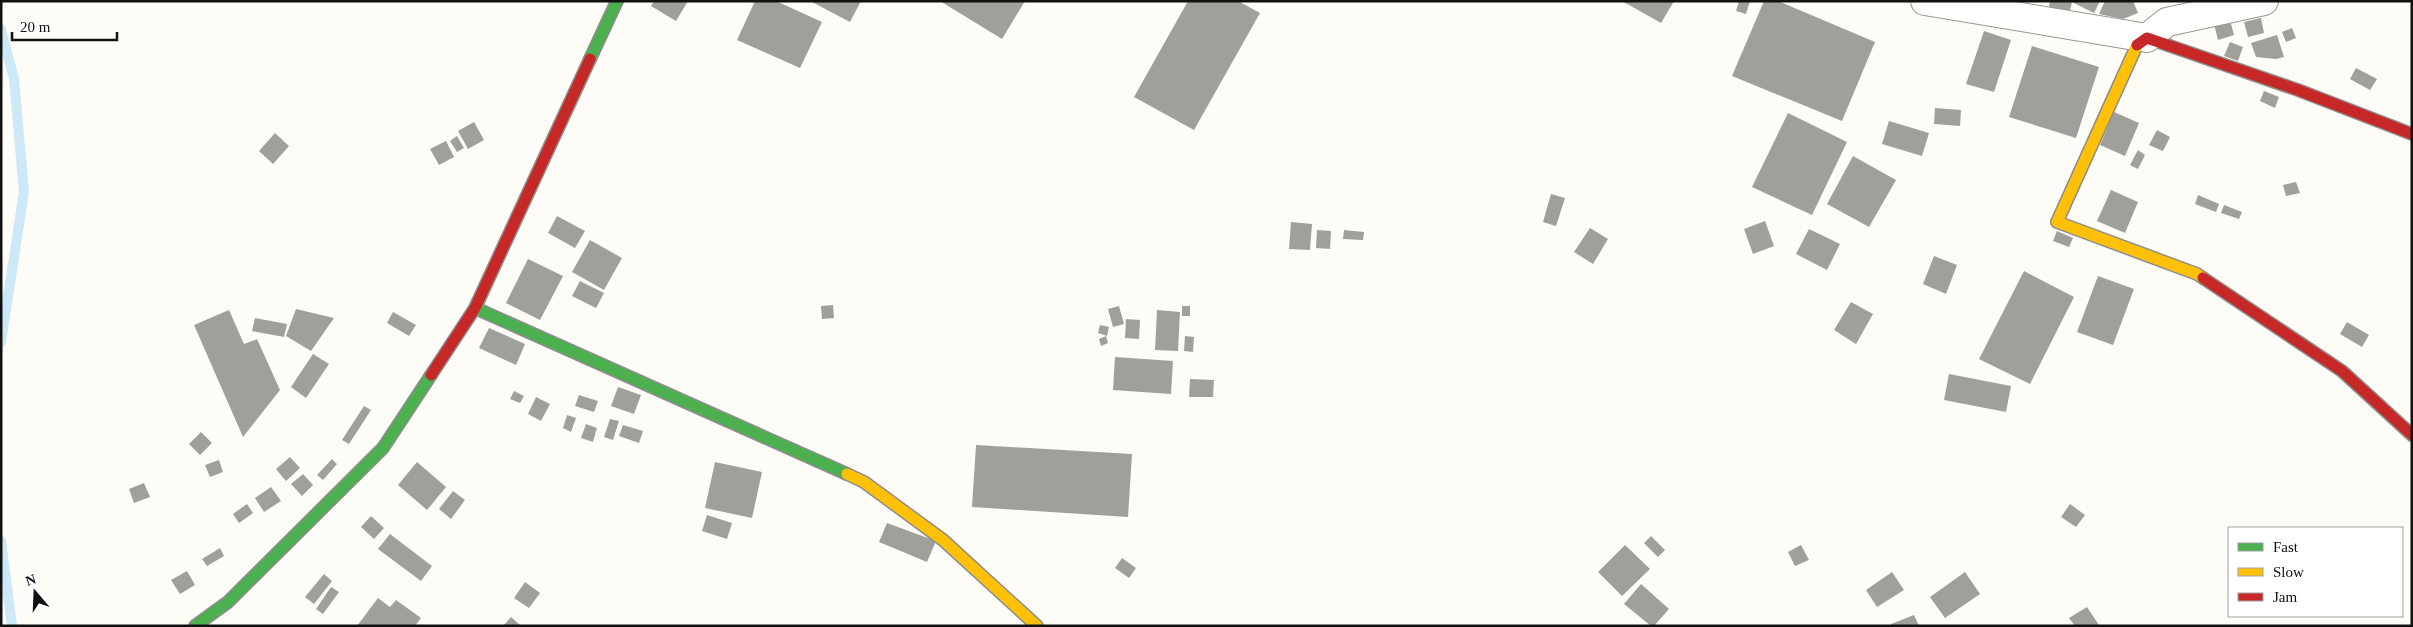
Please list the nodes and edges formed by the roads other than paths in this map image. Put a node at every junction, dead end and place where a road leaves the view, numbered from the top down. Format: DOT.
graph roads {
  1 [pos="617,1"];
  2 [pos="1925,1"];
  3 [pos="2264,1"];
  4 [pos="2148,38"];
  5 [pos="2412,134"];
  6 [pos="475,308"];
  7 [pos="2412,435"];
  8 [pos="195,626"];
  9 [pos="1037,626"];
  1 -- 6 [label="street"];
  2 -- 4 [label="street"];
  3 -- 4 [label="street"];
  4 -- 5 [label="street"];
  4 -- 7 [label="street"];
  6 -- 8 [label="street"];
  6 -- 9 [label="street"];
}
